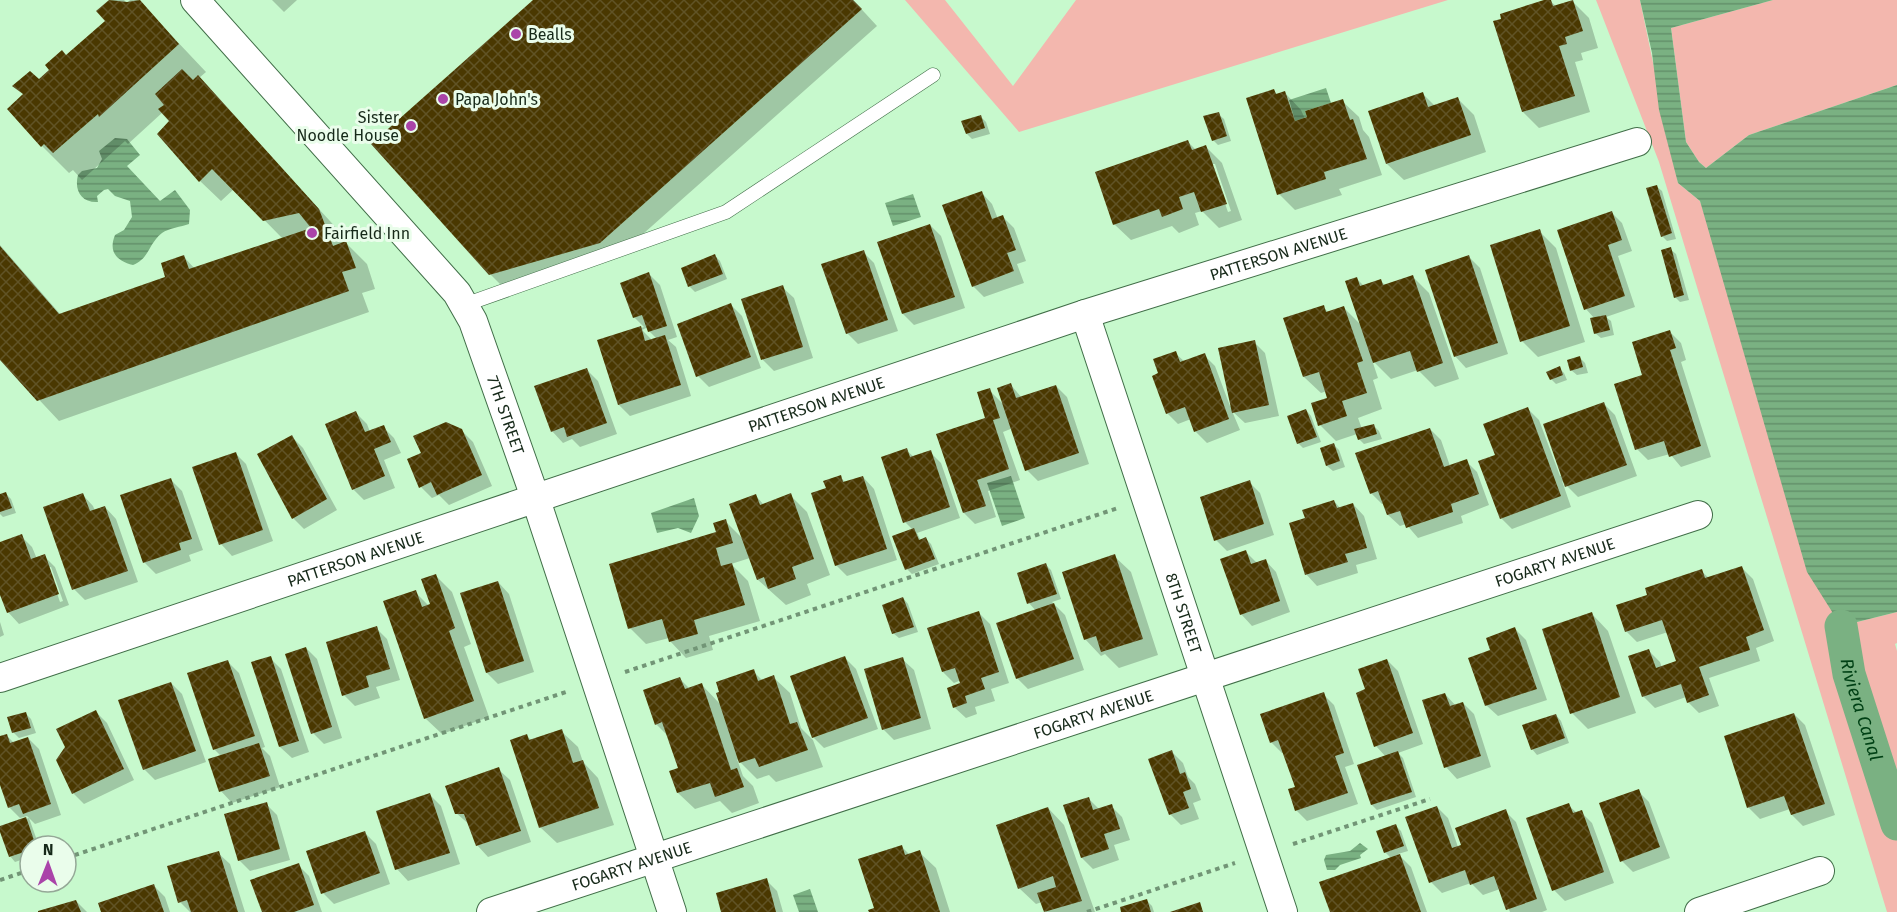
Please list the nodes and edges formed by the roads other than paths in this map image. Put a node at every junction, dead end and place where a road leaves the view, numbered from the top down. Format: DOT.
graph roads {
  1 [pos="195,0"];
  2 [pos="933,75"];
  3 [pos="1637,142"];
  4 [pos="464,305"];
  5 [pos="1085,314"];
  6 [pos="536,500"];
  7 [pos="1698,515"];
  8 [pos="0,678"];
  9 [pos="1205,679"];
  10 [pos="654,857"];
  11 [pos="1820,871"];
  12 [pos="491,912"];
  13 [pos="672,912"];
  14 [pos="1283,912"];
  15 [pos="1699,912"];
  1 -- 4 [label="street, 7TH STREET"];
  2 -- 4 [label="lane"];
  3 -- 5 [label="street, PATTERSON AVENUE"];
  4 -- 6 [label="street, 7TH STREET"];
  5 -- 6 [label="street, PATTERSON AVENUE"];
  5 -- 9 [label="street, 8TH STREET"];
  6 -- 8 [label="street, PATTERSON AVENUE"];
  6 -- 10 [label="street, 7TH STREET"];
  7 -- 9 [label="street, FOGARTY AVENUE"];
  9 -- 10 [label="street, FOGARTY AVENUE"];
  9 -- 14 [label="street, 8TH STREET"];
  10 -- 12 [label="street, FOGARTY AVENUE"];
  10 -- 13 [label="street, 7TH STREET"];
  11 -- 15 [label="street"];
}
